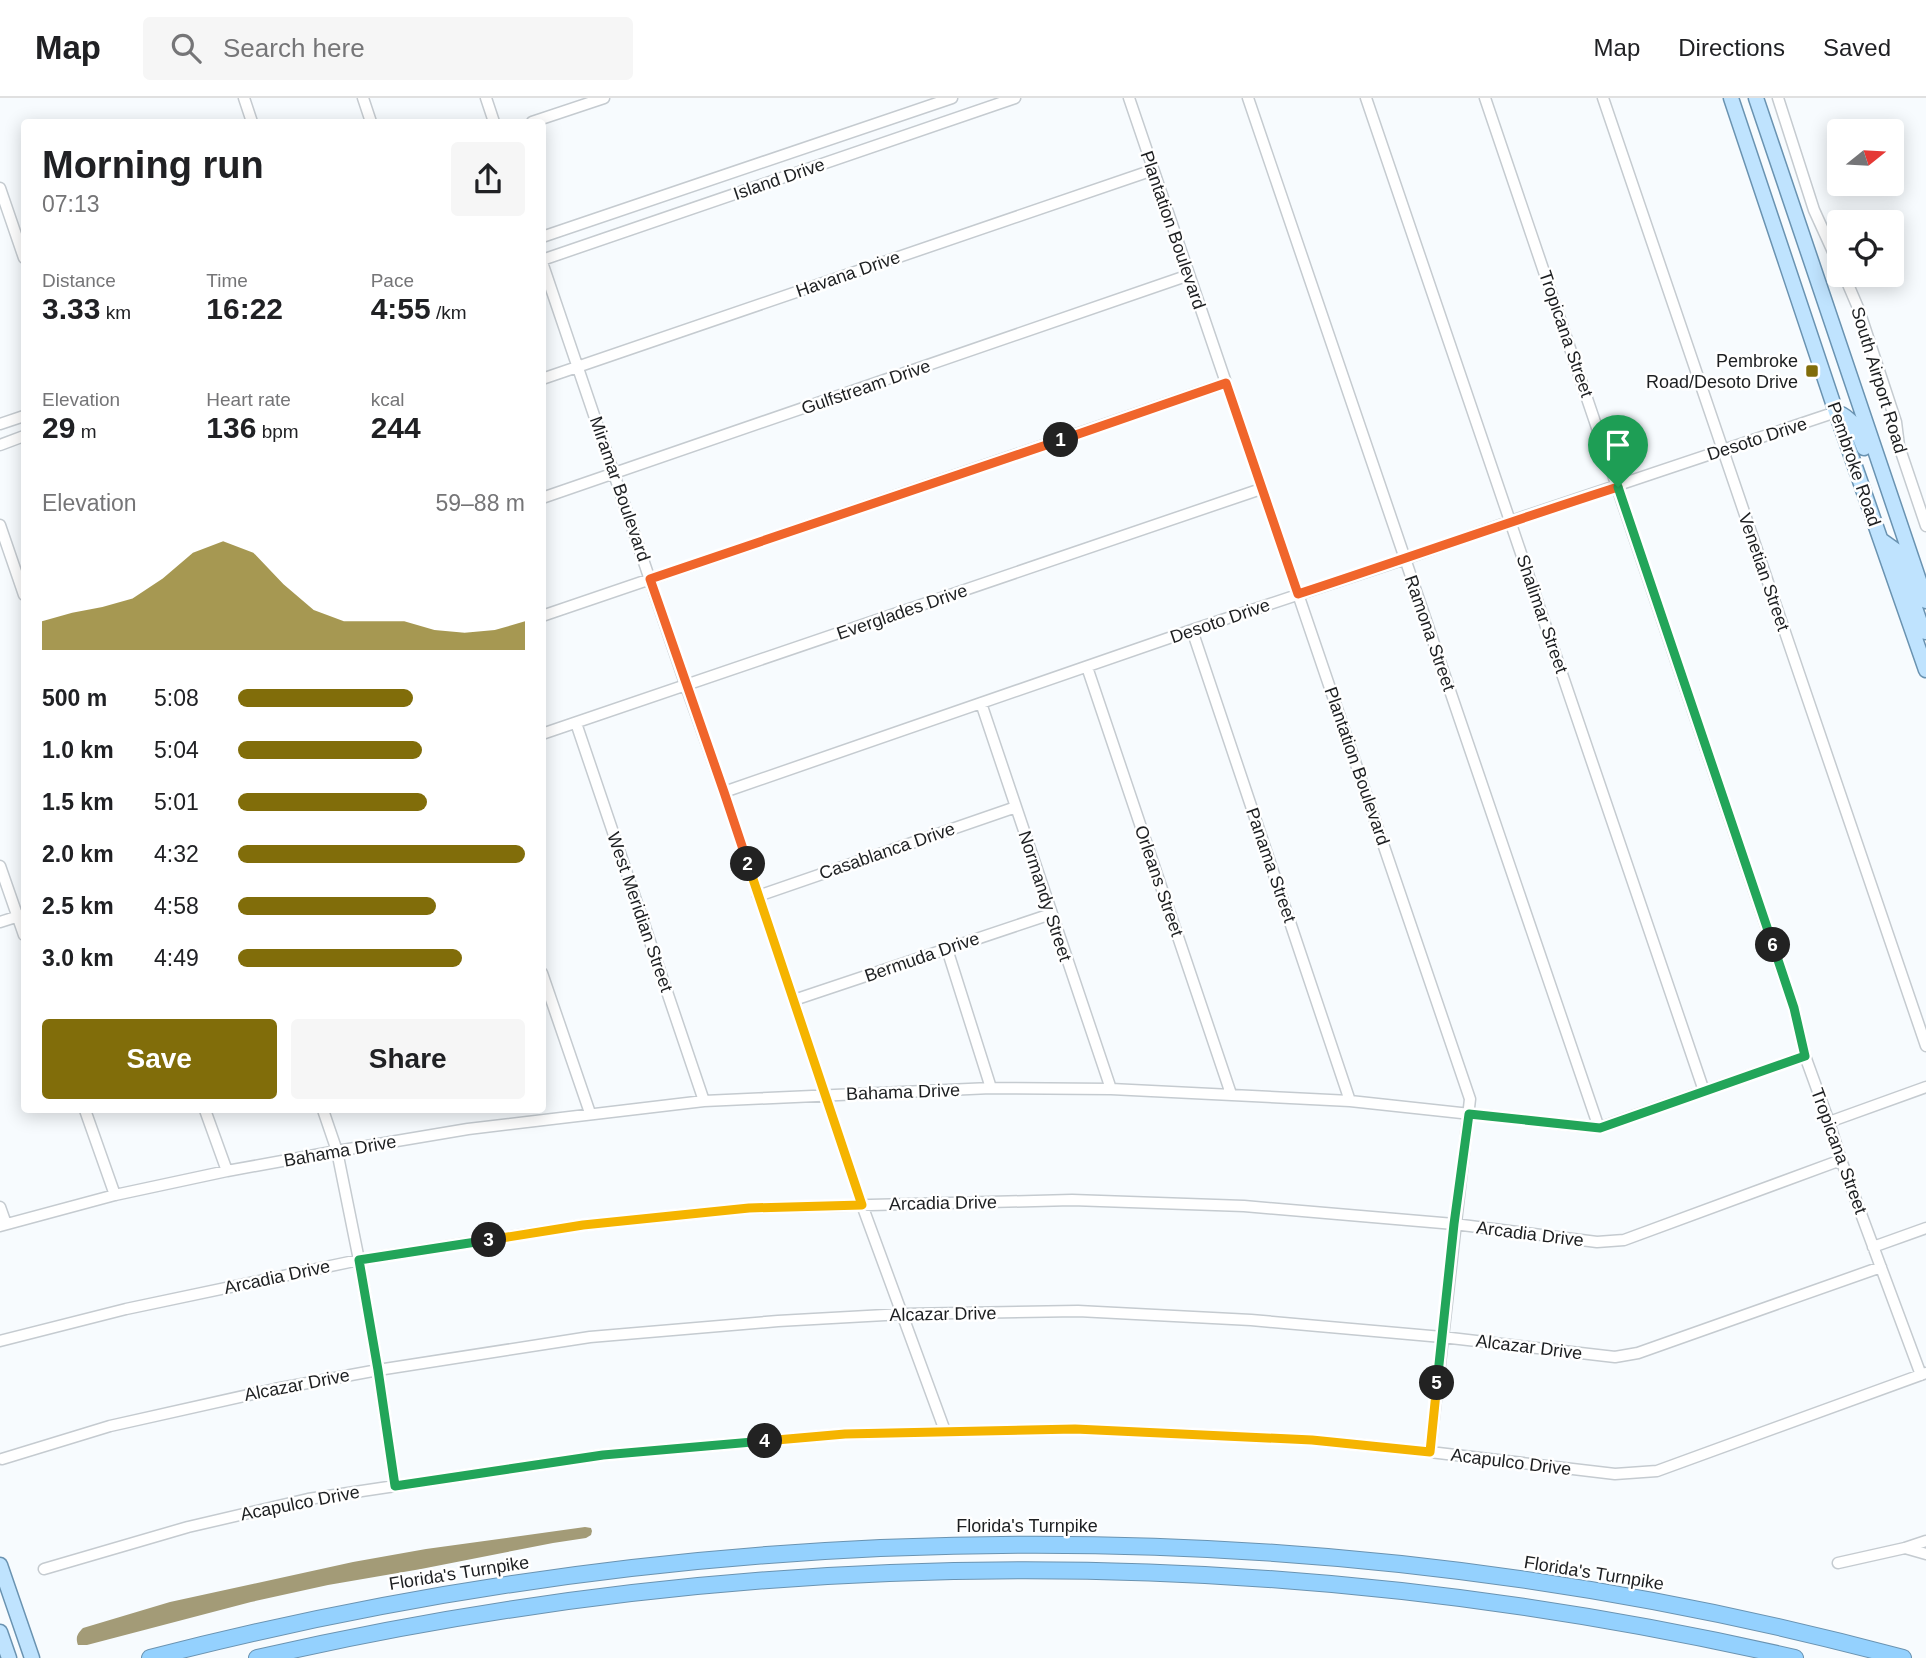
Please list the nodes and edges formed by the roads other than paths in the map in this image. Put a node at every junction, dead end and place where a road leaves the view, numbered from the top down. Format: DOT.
graph roads {
  1 [pos="244,98"];
  2 [pos="363,98"];
  3 [pos="486,98"];
  4 [pos="604,98"];
  5 [pos="952,98"];
  6 [pos="1015,98"];
  7 [pos="1129,98"];
  8 [pos="1248,98"];
  9 [pos="1366,98"];
  10 [pos="1485,98"];
  11 [pos="1603,98"];
  12 [pos="1731,98"];
  13 [pos="1756,98"];
  14 [pos="1778,98"];
  15 [pos="251,119"];
  16 [pos="370,119"];
  17 [pos="493,119"];
  18 [pos="542,119"];
  19 [pos="1153,170"];
  20 [pos="0,188"];
  21 [pos="546,236"];
  22 [pos="1827,239"];
  23 [pos="21,249"];
  24 [pos="546,260"];
  25 [pos="546,272"];
  26 [pos="1189,275"];
  27 [pos="1849,287"];
  28 [pos="579,367"];
  29 [pos="546,378"];
  30 [pos="1226,383"];
  31 [pos="1836,412"];
  32 [pos="21,417"];
  33 [pos="0,425"];
  34 [pos="21,437"];
  35 [pos="0,445"];
  36 [pos="1723,450"];
  37 [pos="614,473"];
  38 [pos="1618,487"];
  39 [pos="1261,488"];
  40 [pos="546,497"];
  41 [pos="1511,521"];
  42 [pos="0,525"];
  43 [pos="1926,526"];
  44 [pos="1905,538"];
  45 [pos="1881,540"];
  46 [pos="1405,559"];
  47 [pos="650,579"];
  48 [pos="21,586"];
  49 [pos="1298,594"];
  50 [pos="1926,601"];
  51 [pos="546,615"];
  52 [pos="1192,630"];
  53 [pos="1926,632"];
  54 [pos="1087,667"];
  55 [pos="1926,670"];
  56 [pos="686,686"];
  57 [pos="981,703"];
  58 [pos="576,723"];
  59 [pos="546,733"];
  60 [pos="724,792"];
  61 [pos="1016,807"];
  62 [pos="0,866"];
  63 [pos="758,896"];
  64 [pos="1051,914"];
  65 [pos="21,915"];
  66 [pos="0,922"];
  67 [pos="947,949"];
  68 [pos="546,985"];
  69 [pos="794,1000"];
  70 [pos="1926,1046"];
  71 [pos="1805,1056"];
  72 [pos="1926,1087"];
  73 [pos="991,1088"];
  74 [pos="1111,1089"];
  75 [pos="1704,1091"];
  76 [pos="1231,1094"];
  77 [pos="825,1095"];
  78 [pos="705,1101"];
  79 [pos="1350,1101"];
  80 [pos="87,1113"];
  81 [pos="206,1113"];
  82 [pos="324,1113"];
  83 [pos="590,1113"];
  84 [pos="1469,1114"];
  85 [pos="1829,1122"];
  86 [pos="1600,1128"];
  87 [pos="337,1151"];
  88 [pos="1841,1160"];
  89 [pos="226,1171"];
  90 [pos="116,1195"];
  91 [pos="862,1205"];
  92 [pos="0,1207"];
  93 [pos="1454,1224"];
  94 [pos="3,1225"];
  95 [pos="1926,1228"];
  96 [pos="1873,1247"];
  97 [pos="359,1260"];
  98 [pos="1881,1267"];
  99 [pos="903,1314"];
  100 [pos="1442,1337"];
  101 [pos="0,1341"];
  102 [pos="378,1370"];
  103 [pos="1924,1374"];
  104 [pos="945,1431"];
  105 [pos="1430,1452"];
  106 [pos="2,1459"];
  107 [pos="395,1486"];
  108 [pos="1926,1541"];
  109 [pos="1905,1548"];
  110 [pos="1926,1554"];
  111 [pos="1838,1563"];
  112 [pos="0,1565"];
  113 [pos="44,1569"];
  114 [pos="1,1636"];
  115 [pos="9,1658"];
  116 [pos="32,1658"];
  117 [pos="150,1658"];
  118 [pos="257,1658"];
  119 [pos="1795,1658"];
  120 [pos="1903,1658"];
  1 -- 15 [label="street"];
  2 -- 16 [label="street"];
  3 -- 17 [label="street"];
  4 -- 18 [label="street"];
  5 -- 21 [label="street, Island Drive"];
  6 -- 24 [label="street, Island Drive"];
  7 -- 19 [label="street, Plantation Boulevard"];
  8 -- 46 [label="street, Ramona Street"];
  9 -- 41 [label="street, Shalimar Street"];
  10 -- 38 [label="street, Tropicana Street"];
  11 -- 36 [label="street, Venetian Street"];
  12 -- 31 [label="main road, Pembroke Road"];
  13 -- 44 [label="main road, Pembroke Road"];
  14 -- 22 [label="street"];
  19 -- 26 [label="street, Plantation Boulevard"];
  19 -- 28 [label="street, Havana Drive"];
  20 -- 23 [label="street"];
  25 -- 28 [label="street, Miramar Boulevard"];
  26 -- 30 [label="street, Plantation Boulevard"];
  26 -- 37 [label="street, Gulfstream Drive"];
  27 -- 43 [label="street, South Airport Road"];
  28 -- 29 [label="street, Havana Drive"];
  28 -- 37 [label="street, Miramar Boulevard"];
  30 -- 39 [label="street, Plantation Boulevard"];
  30 -- 47 [label="street"];
  31 -- 36 [label="street, Desoto Drive"];
  31 -- 44 [label="main road"];
  31 -- 45 [label="main road, Pembroke Road"];
  32 -- 33 [label="street"];
  34 -- 35 [label="street"];
  36 -- 38 [label="street, Desoto Drive"];
  36 -- 70 [label="street, Venetian Street"];
  37 -- 40 [label="street, Gulfstream Drive"];
  37 -- 47 [label="street, Miramar Boulevard"];
  38 -- 41 [label="street, Desoto Drive"];
  38 -- 71 [label="street, Tropicana Street"];
  39 -- 49 [label="street, Plantation Boulevard"];
  39 -- 56 [label="street, Everglades Drive"];
  41 -- 46 [label="street, Desoto Drive"];
  41 -- 75 [label="street, Shalimar Street"];
  42 -- 48 [label="street"];
  44 -- 50 [label="main road, Pembroke Road"];
  45 -- 53 [label="main road"];
  45 -- 55 [label="main road, Pembroke Road"];
  46 -- 49 [label="street, Desoto Drive"];
  46 -- 86 [label="street, Ramona Street"];
  47 -- 51 [label="street"];
  47 -- 56 [label="street, Miramar Boulevard"];
  49 -- 52 [label="street, Desoto Drive"];
  49 -- 84 [label="street, Plantation Boulevard"];
  52 -- 54 [label="street, Desoto Drive"];
  52 -- 79 [label="street, Panama Street"];
  54 -- 57 [label="street, Desoto Drive"];
  54 -- 76 [label="street, Orleans Street"];
  56 -- 58 [label="street, Everglades Drive"];
  56 -- 60 [label="street, Miramar Boulevard"];
  57 -- 60 [label="street, Desoto Drive"];
  57 -- 61 [label="street, Normandy Street"];
  58 -- 59 [label="street, Everglades Drive"];
  58 -- 78 [label="street, West Meridian Street"];
  60 -- 63 [label="street, Miramar Boulevard"];
  61 -- 63 [label="street, Casablanca Drive"];
  61 -- 64 [label="street, Normandy Street"];
  62 -- 65 [label="street"];
  63 -- 69 [label="street, Miramar Boulevard"];
  64 -- 67 [label="street, Bermuda Drive"];
  64 -- 74 [label="street, Normandy Street"];
  65 -- 66 [label="street"];
  67 -- 69 [label="street, Bermuda Drive"];
  67 -- 73 [label="street"];
  68 -- 83 [label="street"];
  69 -- 77 [label="street, Miramar Boulevard"];
  71 -- 75 [label="street, Bahama Drive"];
  71 -- 85 [label="street, Tropicana Street"];
  72 -- 85 [label="street"];
  73 -- 74 [label="street, Bahama Drive"];
  73 -- 77 [label="street, Bahama Drive"];
  74 -- 76 [label="street, Bahama Drive"];
  75 -- 86 [label="street, Bahama Drive"];
  76 -- 79 [label="street, Bahama Drive"];
  77 -- 78 [label="street, Bahama Drive"];
  77 -- 91 [label="street, Miramar Boulevard"];
  78 -- 83 [label="street, Bahama Drive"];
  79 -- 84 [label="street, Bahama Drive"];
  80 -- 90 [label="street"];
  81 -- 89 [label="street"];
  82 -- 87 [label="street"];
  83 -- 87 [label="street, Bahama Drive"];
  84 -- 86 [label="street, Bahama Drive"];
  84 -- 93 [label="street, Plantation Boulevard"];
  85 -- 88 [label="street, Tropicana Street"];
  87 -- 89 [label="street, Bahama Drive"];
  87 -- 97 [label="street"];
  88 -- 93 [label="street, Arcadia Drive"];
  88 -- 96 [label="street, Tropicana Street"];
  89 -- 90 [label="street, Bahama Drive"];
  90 -- 94 [label="street, Bahama Drive"];
  91 -- 93 [label="street, Arcadia Drive"];
  91 -- 97 [label="street, Arcadia Drive"];
  91 -- 99 [label="street, Miramar Boulevard"];
  92 -- 94 [label="street"];
  93 -- 100 [label="street, Plantation Boulevard"];
  95 -- 96 [label="street"];
  96 -- 98 [label="street, Tropicana Street"];
  97 -- 101 [label="street, Arcadia Drive"];
  97 -- 102 [label="street"];
  98 -- 100 [label="street, Alcazar Drive"];
  98 -- 103 [label="street, Tropicana Street"];
  99 -- 100 [label="street, Alcazar Drive"];
  99 -- 102 [label="street, Alcazar Drive"];
  99 -- 104 [label="street, Miramar Boulevard"];
  100 -- 105 [label="street, Plantation Boulevard"];
  102 -- 106 [label="street, Alcazar Drive"];
  102 -- 107 [label="street"];
  103 -- 105 [label="street, Acapulco Drive"];
  104 -- 105 [label="street, Acapulco Drive"];
  104 -- 107 [label="street, Acapulco Drive"];
  107 -- 113 [label="street, Acapulco Drive"];
  108 -- 109 [label="street"];
  109 -- 110 [label="street"];
  109 -- 111 [label="street"];
  112 -- 116 [label="main road"];
  114 -- 115 [label="main road"];
  117 -- 120 [label="highway, Florida's Turnpike"];
  118 -- 119 [label="highway"];
}
